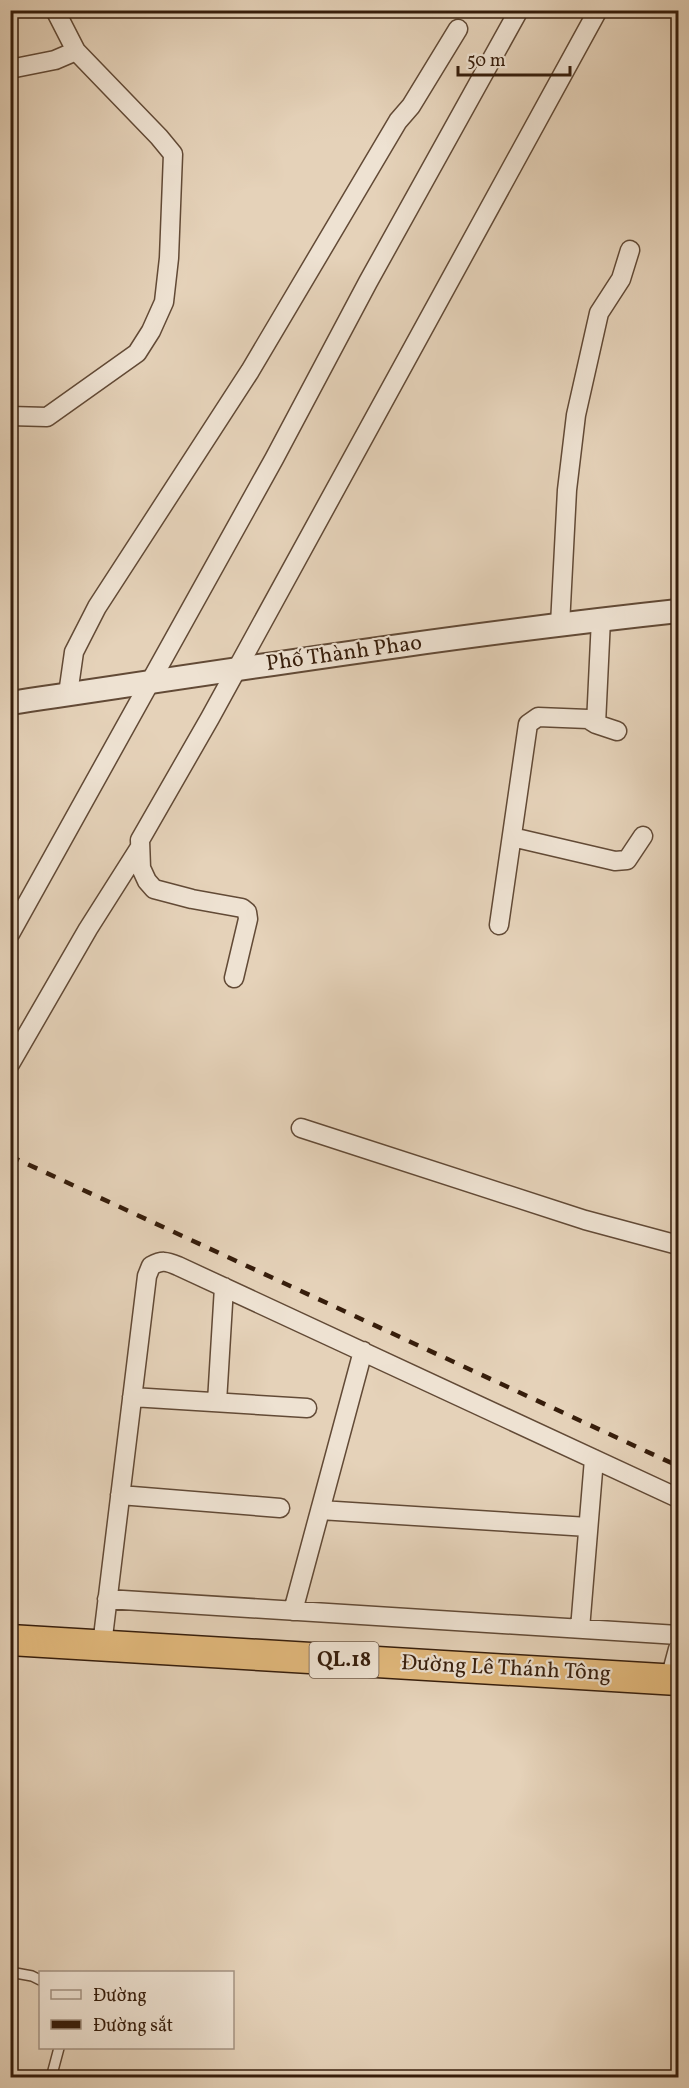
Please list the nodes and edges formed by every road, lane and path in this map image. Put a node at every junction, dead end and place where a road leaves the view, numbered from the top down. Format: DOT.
graph roads {
  1 [pos="55,10"];
  2 [pos="519,10"];
  3 [pos="598,10"];
  4 [pos="458,28"];
  5 [pos="76,51"];
  6 [pos="10,69"];
  7 [pos="630,250"];
  8 [pos="10,416"];
  9 [pos="678,611"];
  10 [pos="601,620"];
  11 [pos="560,625"];
  12 [pos="232,670"];
  13 [pos="156,681"];
  14 [pos="68,694"];
  15 [pos="10,703"];
  16 [pos="596,724"];
  17 [pos="617,731"];
  18 [pos="643,836"];
  19 [pos="512,837"];
  20 [pos="140,847"];
  21 [pos="499,925"];
  22 [pos="10,934"];
  23 [pos="234,978"];
  24 [pos="10,1064"];
  25 [pos="301,1128"];
  26 [pos="678,1245"];
  27 [pos="224,1287"];
  28 [pos="363,1352"];
  29 [pos="132,1397"];
  30 [pos="217,1402"];
  31 [pos="307,1408"];
  32 [pos="594,1458"];
  33 [pos="120,1496"];
  34 [pos="678,1498"];
  35 [pos="280,1508"];
  36 [pos="320,1510"];
  37 [pos="588,1527"];
  38 [pos="107,1599"];
  39 [pos="293,1611"];
  40 [pos="580,1629"];
  41 [pos="678,1635"];
  42 [pos="10,1640"];
  43 [pos="102,1646"];
  44 [pos="678,1649"];
  45 [pos="674,1679"];
  46 [pos="10,1972"];
  47 [pos="39,1980"];
  48 [pos="58,2049"];
  49 [pos="51,2078"];
  1 -- 5 [label="street"];
  2 -- 13 [label="street"];
  3 -- 12 [label="street"];
  4 -- 14 [label="street"];
  5 -- 6 [label="street"];
  5 -- 8 [label="street"];
  7 -- 11 [label="street"];
  9 -- 10 [label="street, Phố Thành Phao"];
  10 -- 11 [label="street, Phố Thành Phao"];
  10 -- 16 [label="street"];
  11 -- 12 [label="street, Phố Thành Phao"];
  12 -- 13 [label="street, Phố Thành Phao"];
  12 -- 20 [label="street"];
  13 -- 14 [label="street, Phố Thành Phao"];
  13 -- 22 [label="street"];
  14 -- 15 [label="street, Phố Thành Phao"];
  16 -- 17 [label="street"];
  16 -- 19 [label="street"];
  18 -- 19 [label="street"];
  19 -- 21 [label="street"];
  20 -- 23 [label="street"];
  20 -- 24 [label="street"];
  25 -- 26 [label="street"];
  27 -- 28 [label="street"];
  27 -- 29 [label="street"];
  27 -- 30 [label="street"];
  28 -- 32 [label="street"];
  28 -- 36 [label="street"];
  29 -- 30 [label="street"];
  29 -- 33 [label="street"];
  30 -- 31 [label="street"];
  32 -- 34 [label="street"];
  32 -- 37 [label="street"];
  33 -- 35 [label="street"];
  33 -- 38 [label="street"];
  36 -- 37 [label="street"];
  36 -- 39 [label="street"];
  37 -- 40 [label="street"];
  38 -- 39 [label="street"];
  38 -- 43 [label="street"];
  39 -- 40 [label="street"];
  40 -- 41 [label="street"];
  42 -- 43 [label="highway, Đường Lê Thánh Tông / QL.18"];
  43 -- 45 [label="highway, Đường Lê Thánh Tông / QL.18"];
  44 -- 45 [label="street"];
  46 -- 47 [label="lane"];
  48 -- 49 [label="lane"];
}
